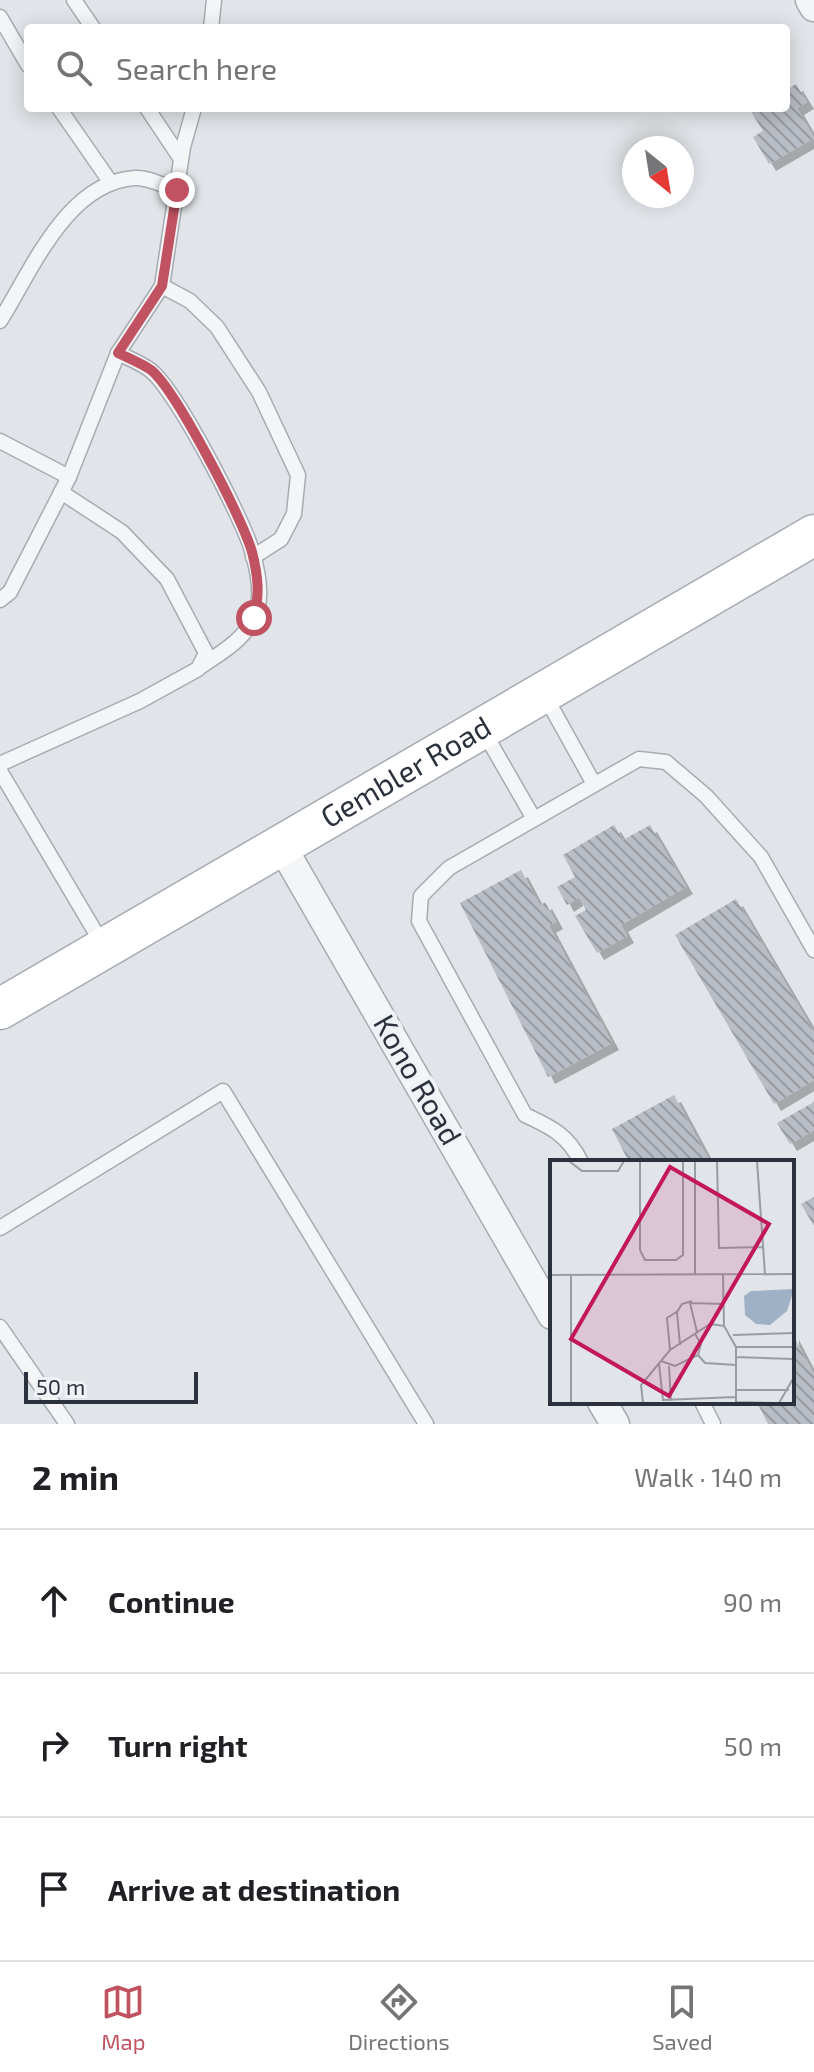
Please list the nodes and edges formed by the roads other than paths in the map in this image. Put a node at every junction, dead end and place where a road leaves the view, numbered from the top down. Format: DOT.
graph roads {
  1 [pos="74,0"];
  2 [pos="214,0"];
  3 [pos="810,0"];
  4 [pos="814,7"];
  5 [pos="0,17"];
  6 [pos="90,24"];
  7 [pos="211,24"];
  8 [pos="24,58"];
  9 [pos="62,112"];
  10 [pos="150,112"];
  11 [pos="193,112"];
  12 [pos="181,159"];
  13 [pos="111,183"];
  14 [pos="177,190"];
  15 [pos="162,286"];
  16 [pos="0,321"];
  17 [pos="118,353"];
  18 [pos="0,441"];
  19 [pos="69,477"];
  20 [pos="61,492"];
  21 [pos="814,535"];
  22 [pos="253,557"];
  23 [pos="0,600"];
  24 [pos="198,669"];
  25 [pos="543,693"];
  26 [pos="482,728"];
  27 [pos="0,764"];
  28 [pos="0,771"];
  29 [pos="594,784"];
  30 [pos="534,819"];
  31 [pos="281,845"];
  32 [pos="106,949"];
  33 [pos="814,950"];
  34 [pos="0,1009"];
  35 [pos="580,1160"];
  36 [pos="0,1228"];
  37 [pos="550,1312"];
  38 [pos="0,1327"];
  39 [pos="603,1404"];
  40 [pos="703,1404"];
  41 [pos="67,1424"];
  42 [pos="426,1424"];
  43 [pos="615,1424"];
  44 [pos="713,1424"];
  1 -- 6 [label="lane"];
  2 -- 7 [label="lane"];
  3 -- 4 [label="street"];
  5 -- 8 [label="lane"];
  9 -- 13 [label="lane"];
  10 -- 12 [label="lane"];
  11 -- 12 [label="lane"];
  12 -- 14 [label="lane"];
  13 -- 14 [label="lane"];
  13 -- 16 [label="lane"];
  14 -- 15 [label="lane"];
  15 -- 17 [label="lane"];
  15 -- 22 [label="lane"];
  17 -- 19 [label="lane"];
  17 -- 22 [label="lane"];
  18 -- 19 [label="lane"];
  19 -- 20 [label="lane"];
  20 -- 23 [label="lane"];
  20 -- 24 [label="lane"];
  21 -- 25 [label="main road, Gembler Road"];
  22 -- 24 [label="lane"];
  24 -- 27 [label="lane"];
  25 -- 26 [label="main road, Gembler Road"];
  25 -- 29 [label="lane"];
  26 -- 30 [label="lane"];
  26 -- 31 [label="main road, Gembler Road"];
  28 -- 32 [label="lane"];
  29 -- 30 [label="lane"];
  29 -- 33 [label="lane"];
  30 -- 35 [label="lane"];
  31 -- 32 [label="main road, Gembler Road"];
  31 -- 37 [label="street, Kono Road"];
  32 -- 34 [label="main road, Gembler Road"];
  36 -- 42 [label="lane"];
  38 -- 41 [label="lane"];
  39 -- 43 [label="street"];
  40 -- 44 [label="lane"];
}
